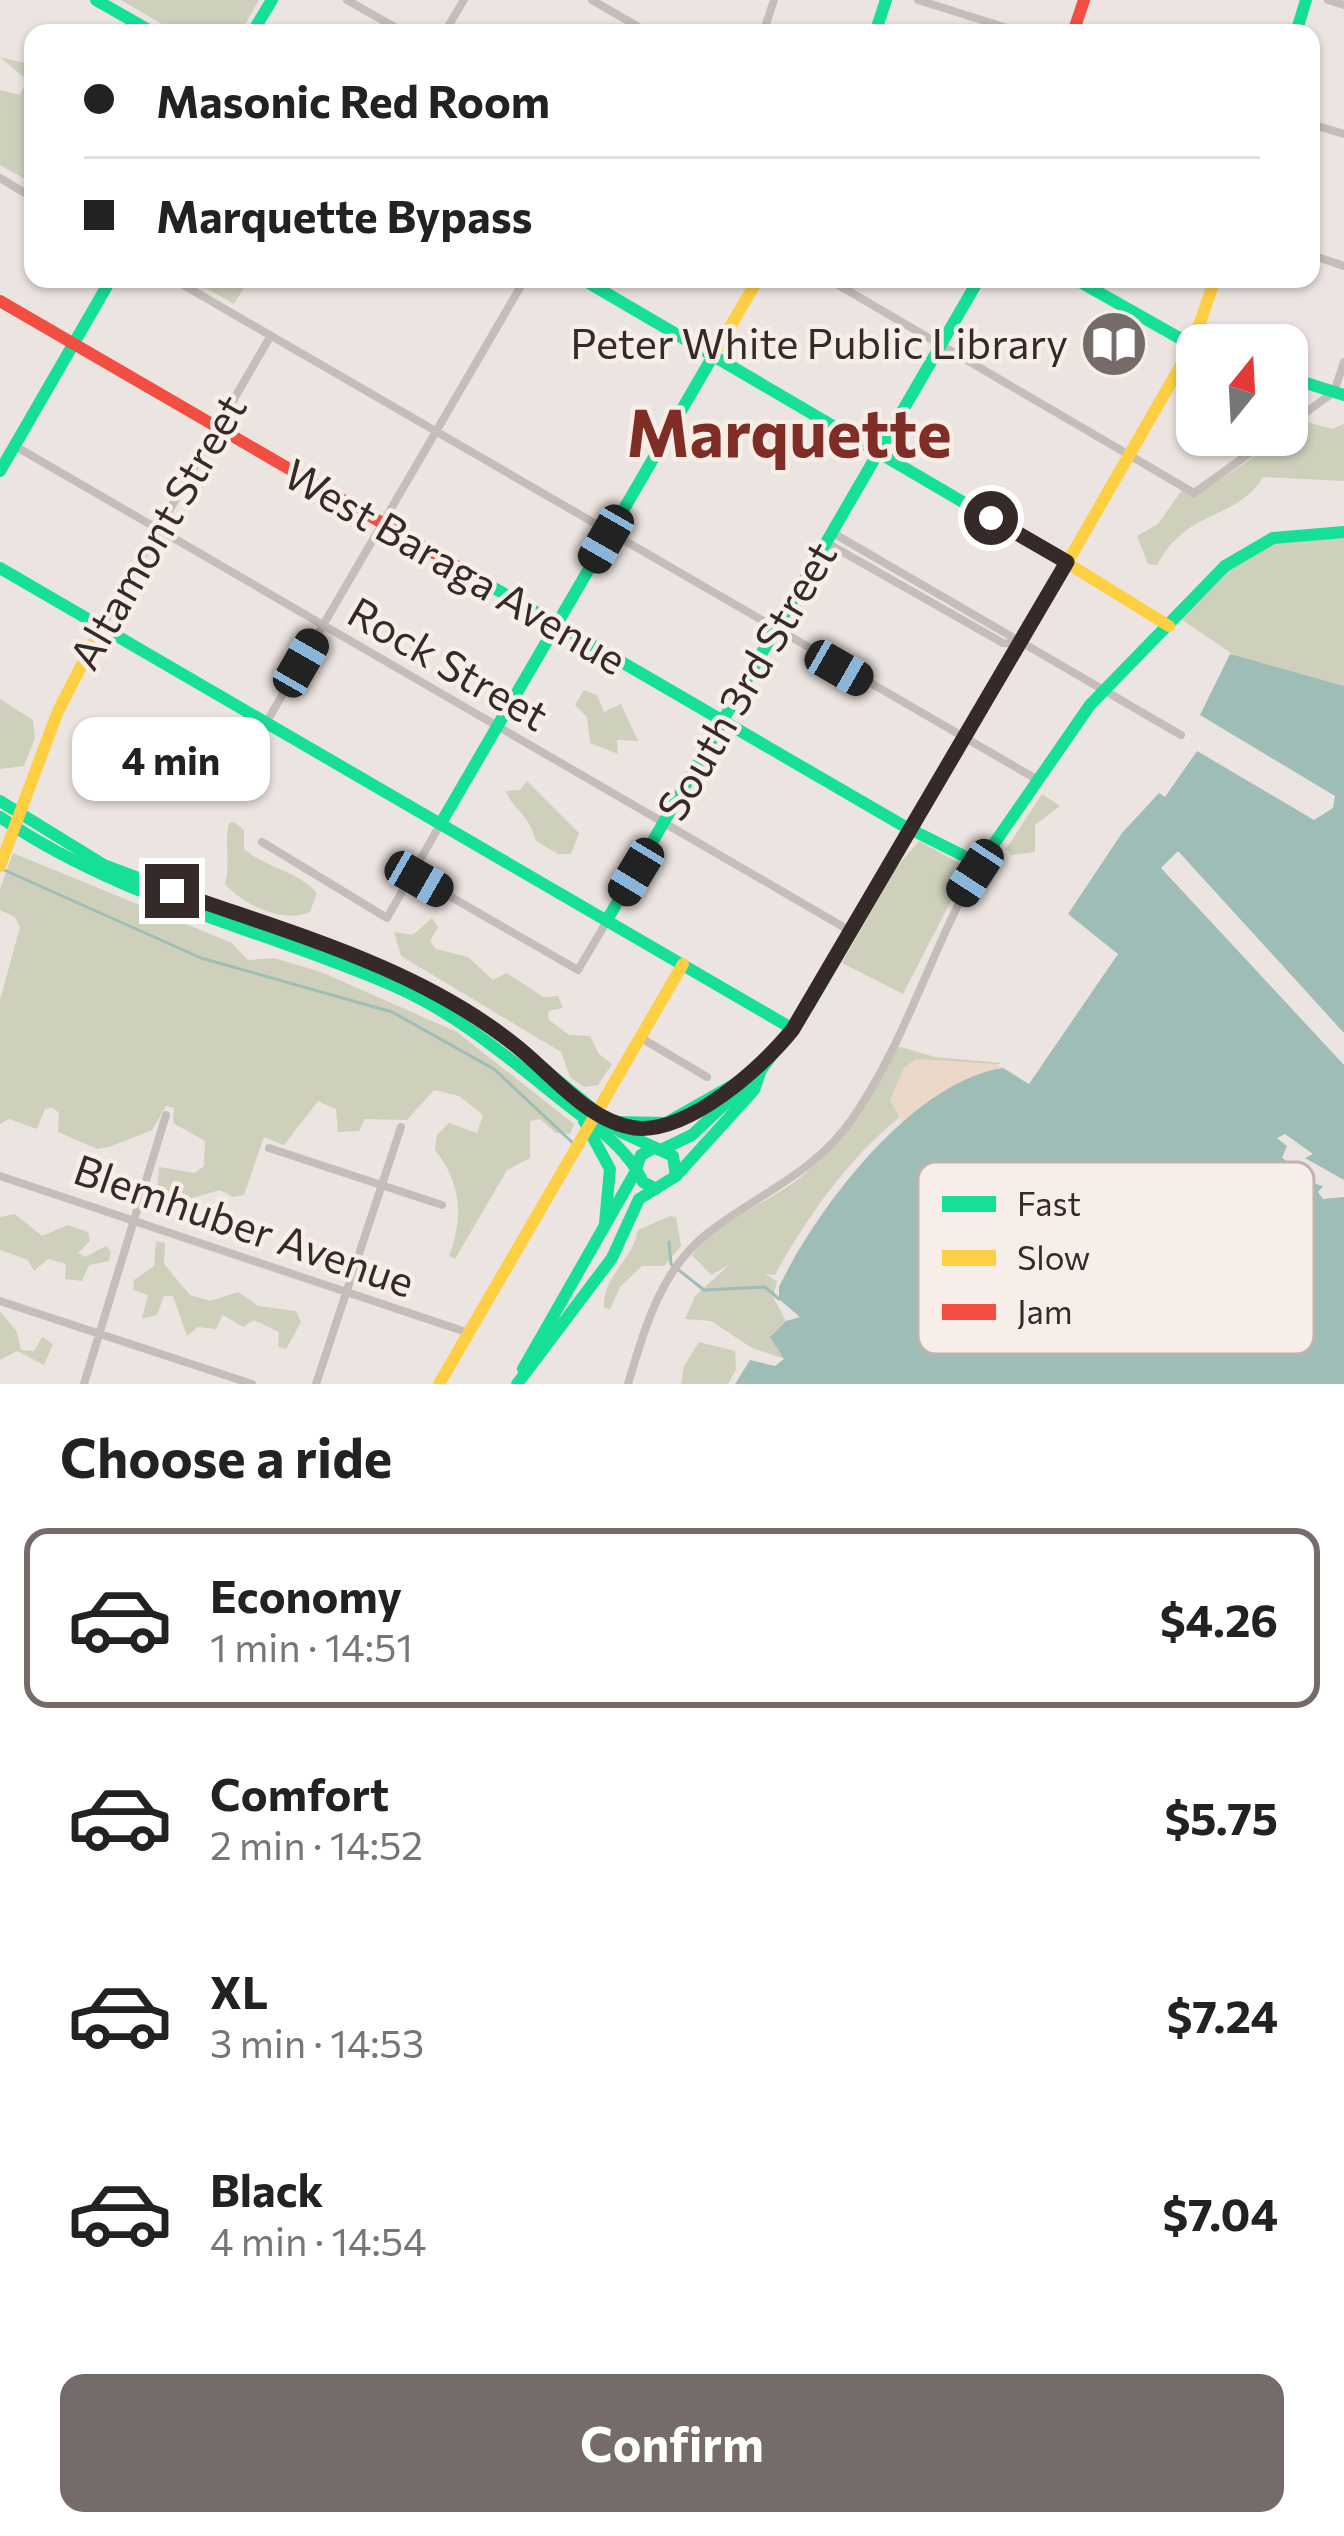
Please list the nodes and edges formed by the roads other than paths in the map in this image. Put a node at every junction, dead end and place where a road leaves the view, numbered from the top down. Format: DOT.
graph roads {
  1 [pos="96,0"];
  2 [pos="347,0"];
  3 [pos="592,0"];
  4 [pos="918,0"];
  5 [pos="1328,0"];
  6 [pos="1344,5"];
  7 [pos="138,24"];
  8 [pos="388,24"];
  9 [pos="633,24"];
  10 [pos="994,24"];
  11 [pos="106,288"];
  12 [pos="187,288"];
  13 [pos="520,288"];
  14 [pos="597,288"];
  15 [pos="753,288"];
  16 [pos="844,288"];
  17 [pos="974,288"];
  18 [pos="1091,288"];
  19 [pos="1212,288"];
  20 [pos="0,301"];
  21 [pos="1201,324"];
  22 [pos="270,337"];
  23 [pos="1176,337"];
  24 [pos="74,344"];
  25 [pos="940,344"];
  26 [pos="713,356"];
  27 [pos="1344,362"];
  28 [pos="1176,377"];
  29 [pos="1308,384"];
  30 [pos="1339,394"];
  31 [pos="1308,414"];
  32 [pos="216,428"];
  33 [pos="436,433"];
  34 [pos="15,446"];
  35 [pos="879,453"];
  36 [pos="1129,456"];
  37 [pos="1246,456"];
  38 [pos="0,471"];
  39 [pos="382,524"];
  40 [pos="158,530"];
  41 [pos="1344,532"];
  42 [pos="609,534"];
  43 [pos="830,538"];
  44 [pos="1067,562"];
  45 [pos="0,568"];
  46 [pos="556,625"];
  47 [pos="102,626"];
  48 [pos="323,626"];
  49 [pos="1169,626"];
  50 [pos="776,631"];
  51 [pos="1019,644"];
  52 [pos="1101,693"];
  53 [pos="723,722"];
  54 [pos="266,723"];
  55 [pos="497,727"];
  56 [pos="1181,735"];
  57 [pos="963,740"];
  58 [pos="1039,781"];
  59 [pos="0,801"];
  60 [pos="0,817"];
  61 [pos="441,823"];
  62 [pos="664,824"];
  63 [pos="912,829"];
  64 [pos="262,842"];
  65 [pos="980,864"];
  66 [pos="0,866"];
  67 [pos="411,874"];
  68 [pos="607,920"];
  69 [pos="852,932"];
  70 [pos="683,964"];
  71 [pos="793,1029"];
  72 [pos="641,1038"];
  73 [pos="761,1070"];
  74 [pos="707,1078"];
  75 [pos="742,1080"];
  76 [pos="166,1115"];
  77 [pos="580,1115"];
  78 [pos="607,1120"];
  79 [pos="401,1127"];
  80 [pos="269,1148"];
  81 [pos="659,1148"];
  82 [pos="636,1170"];
  83 [pos="0,1176"];
  84 [pos="676,1176"];
  85 [pos="380,1185"];
  86 [pos="656,1189"];
  87 [pos="442,1205"];
  88 [pos="134,1221"];
  89 [pos="598,1243"];
  90 [pos="346,1292"];
  91 [pos="0,1301"];
  92 [pos="99,1334"];
  93 [pos="469,1334"];
  94 [pos="518,1383"];
  95 [pos="84,1384"];
  96 [pos="252,1384"];
  97 [pos="316,1384"];
  98 [pos="439,1384"];
  99 [pos="628,1384"];
  1 -- 7 [label="main road"];
  2 -- 8 [label="street"];
  3 -- 9 [label="street"];
  4 -- 10 [label="street"];
  5 -- 6 [label="street"];
  11 -- 24 [label="main road"];
  12 -- 22 [label="street"];
  13 -- 33 [label="street"];
  14 -- 26 [label="main road"];
  15 -- 26 [label="main road"];
  16 -- 25 [label="street"];
  17 -- 25 [label="main road, South 3rd Street"];
  18 -- 23 [label="main road"];
  19 -- 21 [label="main road"];
  20 -- 24 [label="main road, West Baraga Avenue"];
  22 -- 32 [label="street, Altamont Street"];
  22 -- 33 [label="street"];
  24 -- 32 [label="main road, West Baraga Avenue"];
  24 -- 34 [label="main road"];
  25 -- 35 [label="main road, South 3rd Street"];
  25 -- 36 [label="street"];
  26 -- 35 [label="main road"];
  26 -- 42 [label="main road"];
  27 -- 30 [label="street"];
  28 -- 36 [label="main road"];
  29 -- 30 [label="main road"];
  30 -- 31 [label="street"];
  32 -- 39 [label="main road, West Baraga Avenue"];
  32 -- 40 [label="street, Altamont Street"];
  33 -- 39 [label="street"];
  33 -- 42 [label="street"];
  34 -- 38 [label="main road"];
  34 -- 40 [label="street, Rock Street"];
  35 -- 43 [label="main road, South 3rd Street"];
  35 -- 44 [label="main road"];
  36 -- 37 [label="street"];
  36 -- 44 [label="main road"];
  39 -- 46 [label="main road, West Baraga Avenue"];
  39 -- 48 [label="street"];
  40 -- 47 [label="street, Altamont Street"];
  40 -- 48 [label="street, Rock Street"];
  41 -- 49 [label="main road"];
  42 -- 46 [label="main road"];
  42 -- 50 [label="street"];
  43 -- 50 [label="main road, South 3rd Street"];
  43 -- 51 [label="street"];
  44 -- 49 [label="main road"];
  44 -- 51 [label="main road"];
  45 -- 47 [label="main road"];
  46 -- 53 [label="main road, West Baraga Avenue"];
  46 -- 55 [label="main road"];
  47 -- 54 [label="main road"];
  47 -- 66 [label="main road, Altamont Street"];
  48 -- 54 [label="street"];
  48 -- 55 [label="street, Rock Street"];
  49 -- 52 [label="main road"];
  50 -- 53 [label="main road, South 3rd Street"];
  50 -- 57 [label="street"];
  51 -- 52 [label="street"];
  51 -- 57 [label="main road"];
  52 -- 56 [label="street"];
  52 -- 58 [label="main road"];
  53 -- 62 [label="main road, South 3rd Street"];
  53 -- 63 [label="main road, West Baraga Avenue"];
  54 -- 61 [label="main road"];
  55 -- 61 [label="main road"];
  55 -- 62 [label="street, Rock Street"];
  57 -- 58 [label="street"];
  57 -- 63 [label="main road"];
  58 -- 65 [label="main road"];
  59 -- 78 [label="main road"];
  60 -- 77 [label="main road"];
  61 -- 67 [label="street"];
  61 -- 68 [label="main road"];
  62 -- 68 [label="main road, South 3rd Street"];
  62 -- 69 [label="street, Rock Street"];
  63 -- 65 [label="main road, West Baraga Avenue"];
  63 -- 69 [label="main road"];
  64 -- 67 [label="street"];
  65 -- 99 [label="street"];
  67 -- 68 [label="street, South 3rd Street"];
  68 -- 70 [label="main road"];
  69 -- 71 [label="main road"];
  70 -- 71 [label="main road"];
  70 -- 72 [label="main road"];
  71 -- 73 [label="main road"];
  72 -- 74 [label="street"];
  72 -- 93 [label="main road"];
  73 -- 75 [label="main road"];
  73 -- 84 [label="main road"];
  75 -- 78 [label="main road"];
  75 -- 81 [label="main road"];
  76 -- 88 [label="street"];
  77 -- 82 [label="main road"];
  77 -- 89 [label="main road"];
  78 -- 81 [label="main road"];
  79 -- 85 [label="street"];
  80 -- 85 [label="street"];
  81 -- 82 [label="main road"];
  81 -- 84 [label="main road"];
  82 -- 86 [label="main road"];
  82 -- 89 [label="main road"];
  83 -- 88 [label="street, Blemhuber Avenue"];
  84 -- 86 [label="main road"];
  85 -- 87 [label="street"];
  85 -- 90 [label="street"];
  86 -- 94 [label="main road"];
  88 -- 90 [label="street, Blemhuber Avenue"];
  88 -- 92 [label="street"];
  89 -- 94 [label="main road"];
  90 -- 93 [label="street, Blemhuber Avenue"];
  90 -- 97 [label="street"];
  91 -- 92 [label="street"];
  92 -- 95 [label="street"];
  92 -- 96 [label="street"];
  93 -- 98 [label="main road"];
}
